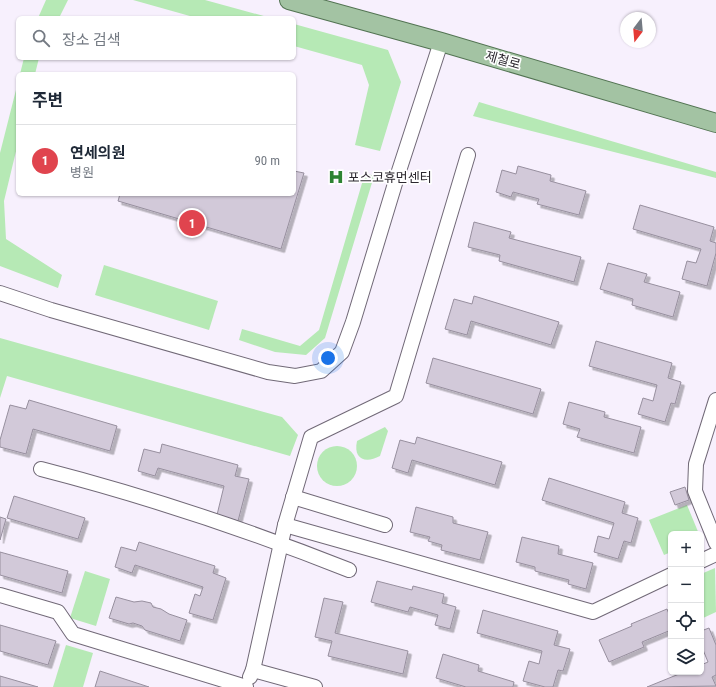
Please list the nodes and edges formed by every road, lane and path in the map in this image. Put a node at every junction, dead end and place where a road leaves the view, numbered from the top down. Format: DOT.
graph roads {
  1 [pos="289,0"];
  2 [pos="441,42"];
  3 [pos="716,123"];
  4 [pos="468,155"];
  5 [pos="0,293"];
  6 [pos="716,400"];
  7 [pos="41,469"];
  8 [pos="293,497"];
  9 [pos="285,525"];
  10 [pos="385,525"];
  11 [pos="281,543"];
  12 [pos="716,543"];
  13 [pos="716,554"];
  14 [pos="704,560"];
  15 [pos="348,570"];
  16 [pos="668,577"];
  17 [pos="0,595"];
  18 [pos="253,670"];
  19 [pos="246,687"];
  20 [pos="315,687"];
  1 -- 2 [label="main road, 제철로"];
  2 -- 3 [label="main road, 제철로"];
  2 -- 5 [label="street"];
  4 -- 8 [label="street"];
  6 -- 12 [label="street"];
  7 -- 11 [label="street"];
  8 -- 9 [label="street"];
  8 -- 10 [label="street"];
  9 -- 11 [label="street"];
  9 -- 16 [label="street"];
  11 -- 15 [label="street"];
  11 -- 18 [label="street"];
  13 -- 14 [label="street"];
  17 -- 19 [label="street"];
  18 -- 19 [label="street"];
  18 -- 20 [label="street"];
}
